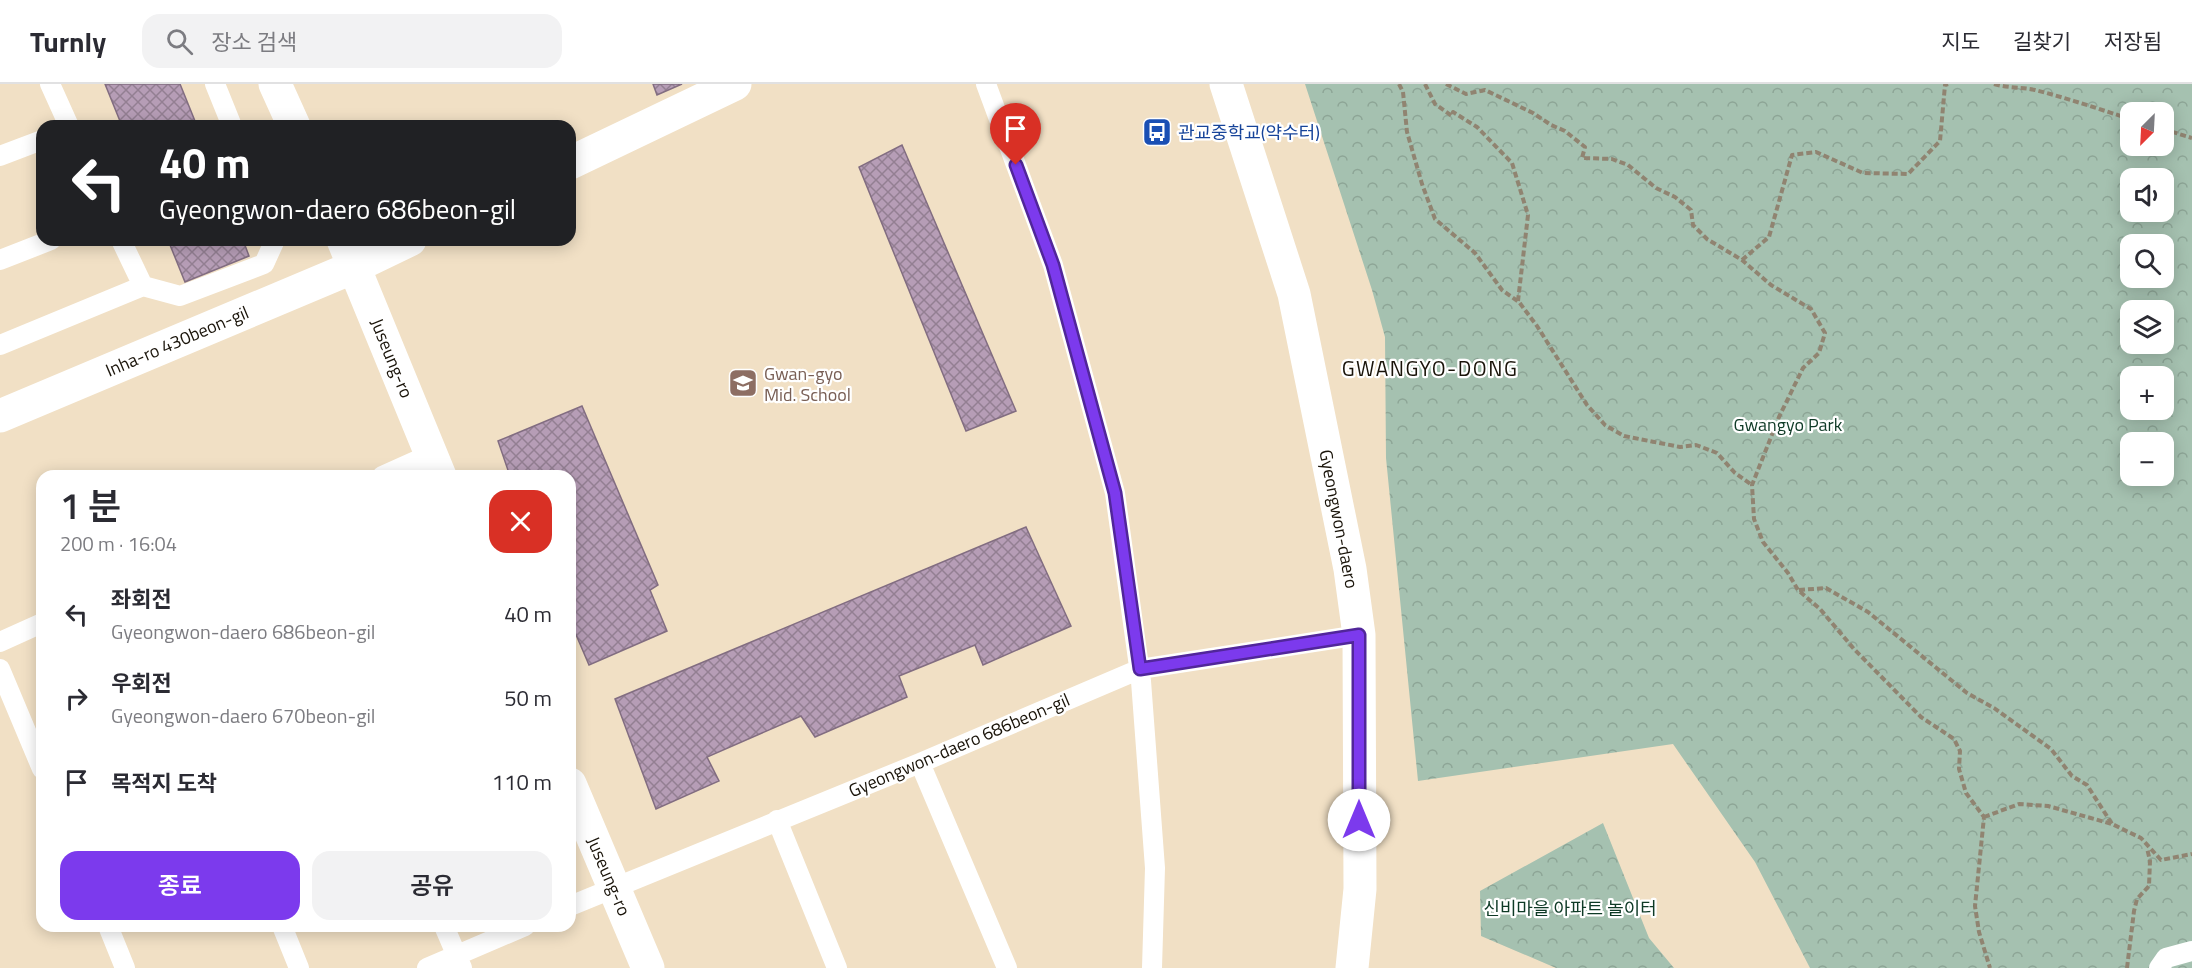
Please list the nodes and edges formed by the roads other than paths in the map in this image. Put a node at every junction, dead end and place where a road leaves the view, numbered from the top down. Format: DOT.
graph roads {
  1 [pos="50,84"];
  2 [pos="215,84"];
  3 [pos="735,84"];
  4 [pos="986,84"];
  5 [pos="1226,84"];
  6 [pos="283,86"];
  7 [pos="66,120"];
  8 [pos="230,120"];
  9 [pos="292,120"];
  10 [pos="36,142"];
  11 [pos="0,156"];
  12 [pos="576,160"];
  13 [pos="36,246"];
  14 [pos="125,246"];
  15 [pos="272,246"];
  16 [pos="382,246"];
  17 [pos="349,253"];
  18 [pos="0,260"];
  19 [pos="143,286"];
  20 [pos="0,345"];
  21 [pos="0,416"];
  22 [pos="436,465"];
  23 [pos="411,470"];
  24 [pos="36,626"];
  25 [pos="1359,635"];
  26 [pos="0,642"];
  27 [pos="0,669"];
  28 [pos="1140,669"];
  29 [pos="36,755"];
  30 [pos="920,763"];
  31 [pos="576,798"];
  32 [pos="777,820"];
  33 [pos="614,887"];
  34 [pos="576,903"];
  35 [pos="110,932"];
  36 [pos="284,932"];
  37 [pos="446,932"];
  38 [pos="514,932"];
  39 [pos="2192,951"];
  40 [pos="459,962"];
  41 [pos="125,968"];
  42 [pos="299,968"];
  43 [pos="427,968"];
  44 [pos="648,968"];
  45 [pos="837,968"];
  46 [pos="1007,968"];
  47 [pos="1152,968"];
  48 [pos="1352,968"];
  49 [pos="2159,968"];
  1 -- 7 [label="lane"];
  2 -- 8 [label="lane"];
  3 -- 12 [label="street"];
  4 -- 28 [label="lane"];
  5 -- 25 [label="street, Gyeongwon-daero"];
  6 -- 9 [label="street"];
  10 -- 11 [label="lane"];
  13 -- 18 [label="lane"];
  14 -- 19 [label="lane"];
  15 -- 19 [label="lane"];
  16 -- 17 [label="street, Inha-ro 430beon-gil"];
  17 -- 21 [label="street, Inha-ro 430beon-gil"];
  17 -- 22 [label="street, Juseung-ro"];
  19 -- 20 [label="lane"];
  22 -- 23 [label="lane"];
  24 -- 26 [label="lane"];
  25 -- 28 [label="lane, Gyeongwon-daero 686beon-gil"];
  25 -- 48 [label="street, Gyeongwon-daero"];
  27 -- 29 [label="lane"];
  28 -- 30 [label="lane, Gyeongwon-daero 686beon-gil"];
  28 -- 47 [label="lane"];
  30 -- 32 [label="lane, Gyeongwon-daero 686beon-gil"];
  30 -- 46 [label="lane"];
  31 -- 33 [label="street, Juseung-ro"];
  32 -- 33 [label="lane, Gyeongwon-daero 686beon-gil"];
  32 -- 45 [label="lane"];
  33 -- 34 [label="lane, Gyeongwon-daero 686beon-gil"];
  33 -- 44 [label="street, Juseung-ro"];
  35 -- 41 [label="lane"];
  36 -- 42 [label="lane"];
  37 -- 40 [label="lane"];
  38 -- 40 [label="lane"];
  39 -- 49 [label="lane"];
  40 -- 43 [label="lane"];
}
